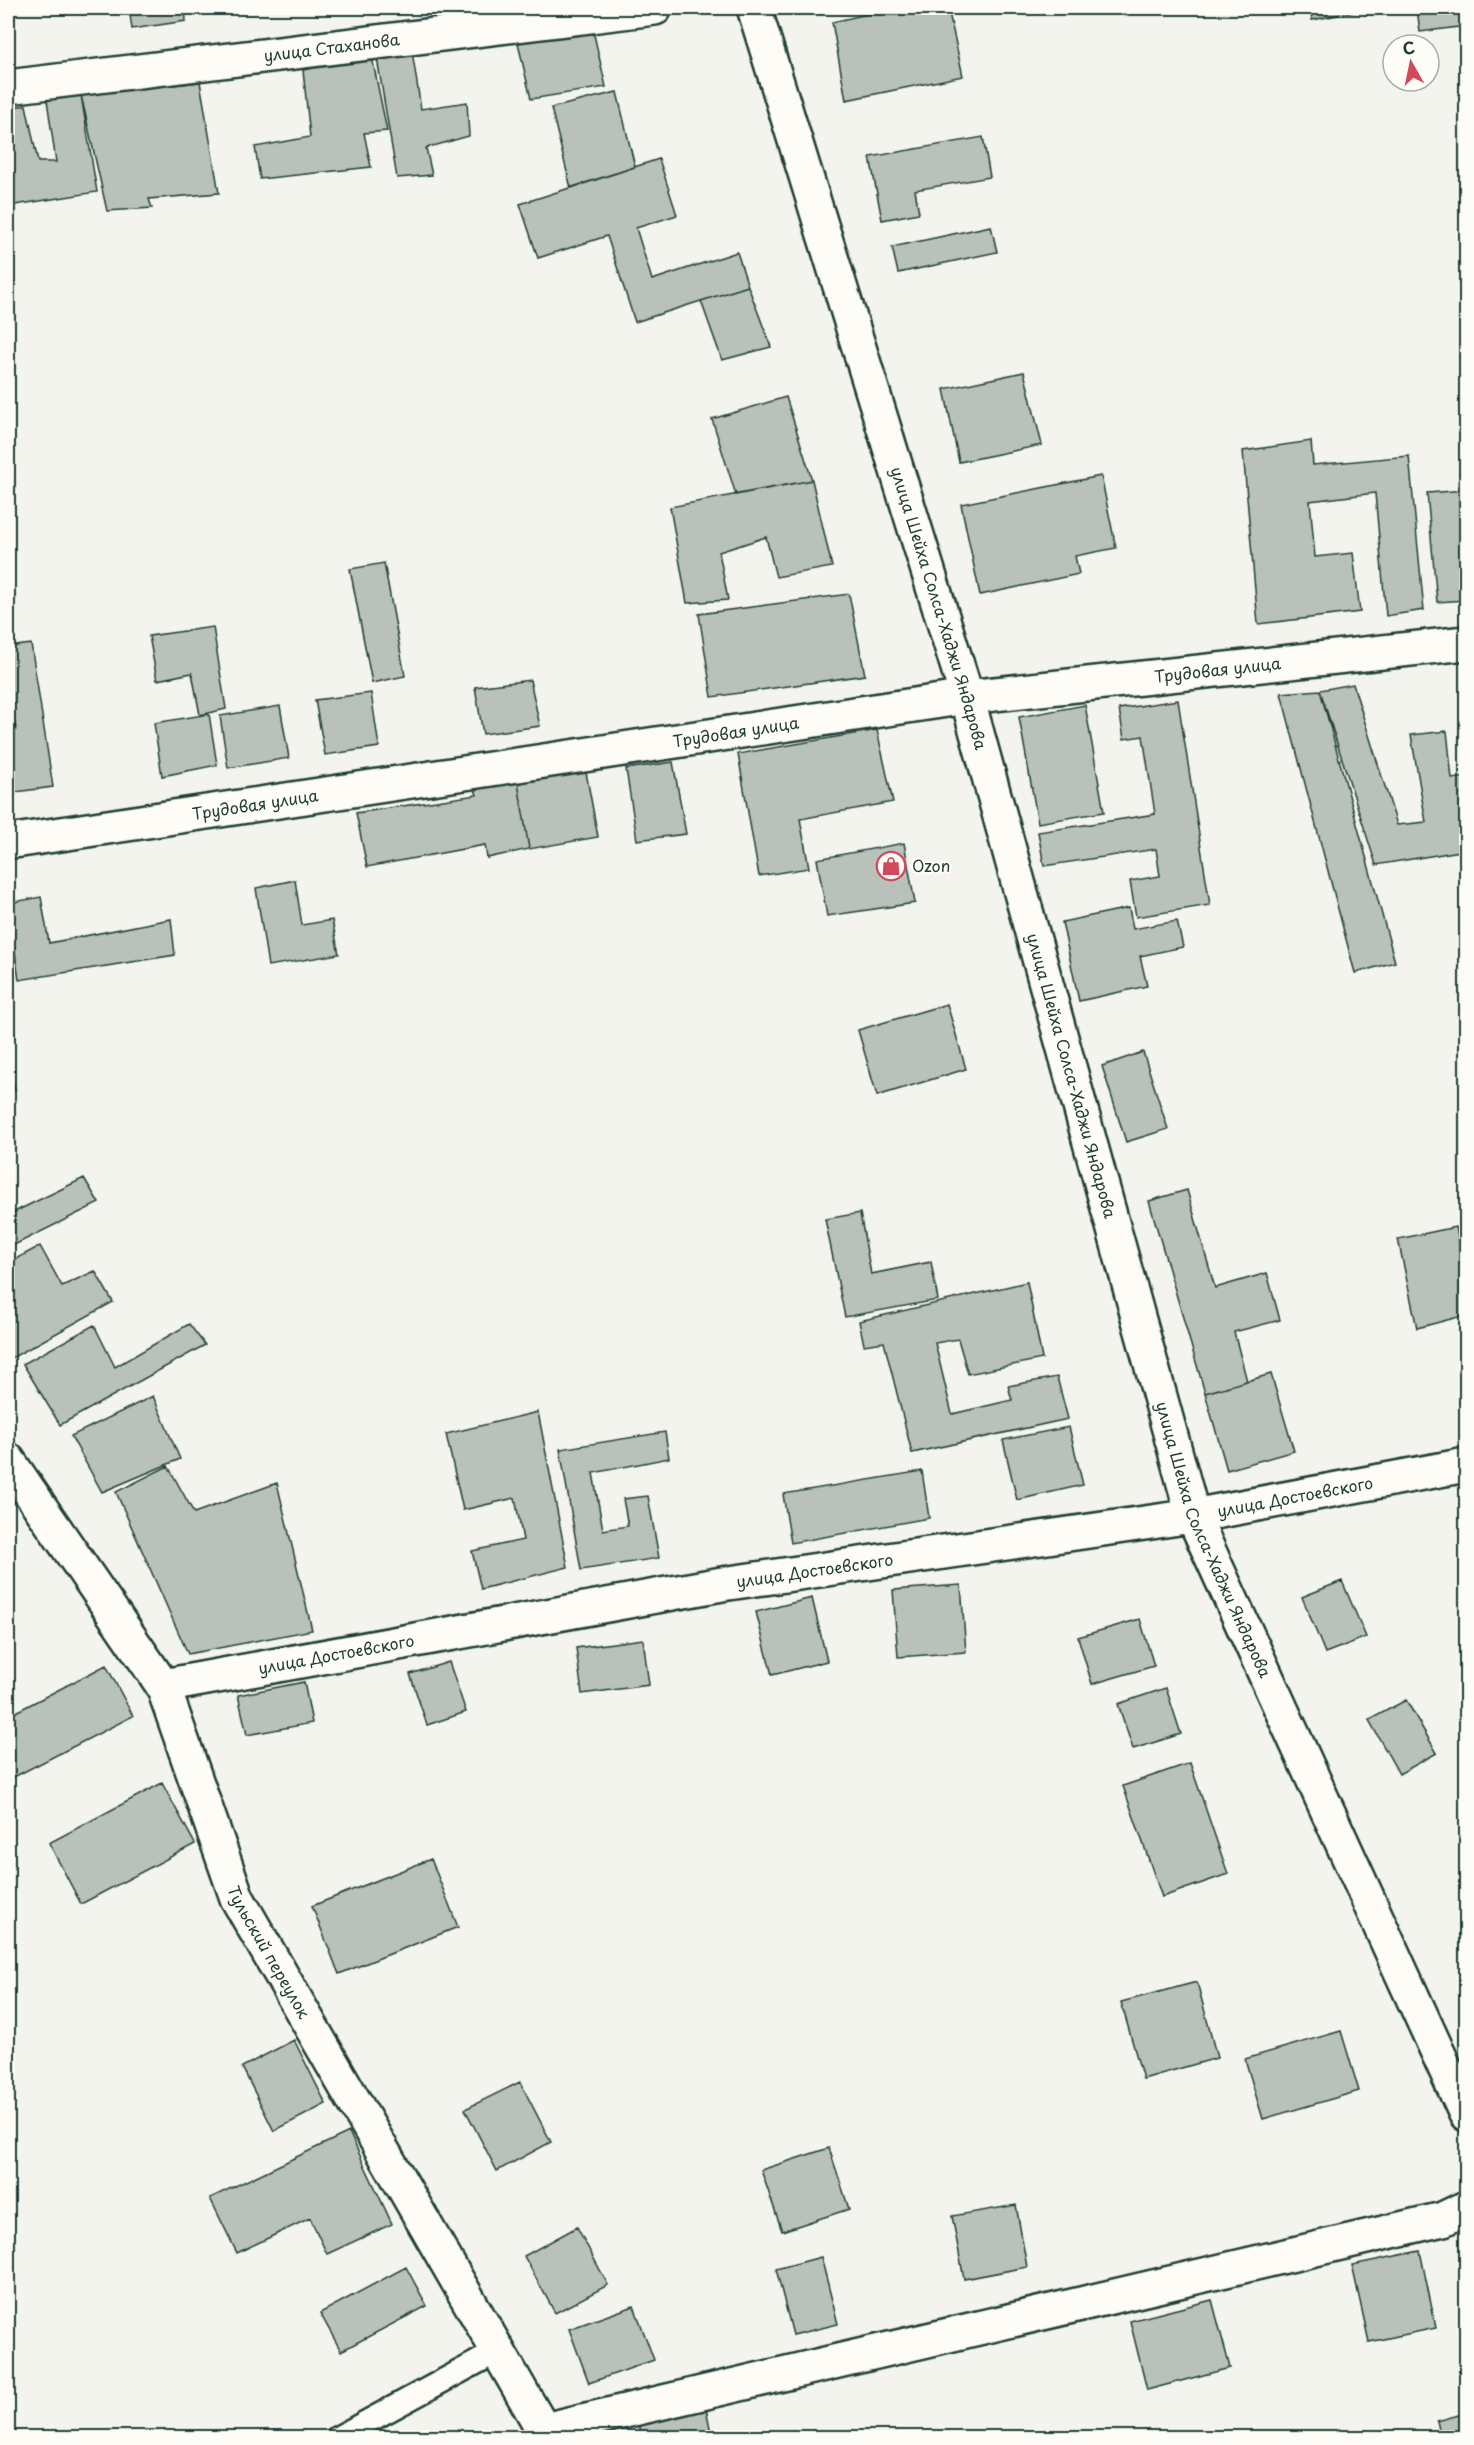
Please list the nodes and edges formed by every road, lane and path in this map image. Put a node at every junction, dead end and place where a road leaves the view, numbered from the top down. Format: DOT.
graph roads {
  1 [pos="655,8"];
  2 [pos="754,8"];
  3 [pos="8,87"];
  4 [pos="1467,643"];
  5 [pos="967,697"];
  6 [pos="8,842"];
  7 [pos="8,1460"];
  8 [pos="1467,1465"];
  9 [pos="1193,1516"];
  10 [pos="163,1686"];
  11 [pos="1467,2114"];
  12 [pos="1467,2208"];
  13 [pos="498,2351"];
  14 [pos="546,2434"];
  15 [pos="337,2438"];
  1 -- 3 [label="street, улица Стаханова"];
  2 -- 5 [label="street, улица Шейха Солса-Хаджи Яндарова"];
  4 -- 5 [label="street, Трудовая улица"];
  5 -- 6 [label="street, Трудовая улица"];
  5 -- 9 [label="street, улица Шейха Солса-Хаджи Яндарова"];
  7 -- 10 [label="street, Тульский переулок"];
  8 -- 9 [label="street, улица Достоевского"];
  9 -- 10 [label="street, улица Достоевского"];
  9 -- 11 [label="street, улица Шейха Солса-Хаджи Яндарова"];
  10 -- 13 [label="street, Тульский переулок"];
  12 -- 14 [label="street"];
  13 -- 14 [label="street, Тульский переулок"];
  13 -- 15 [label="lane"];
}
